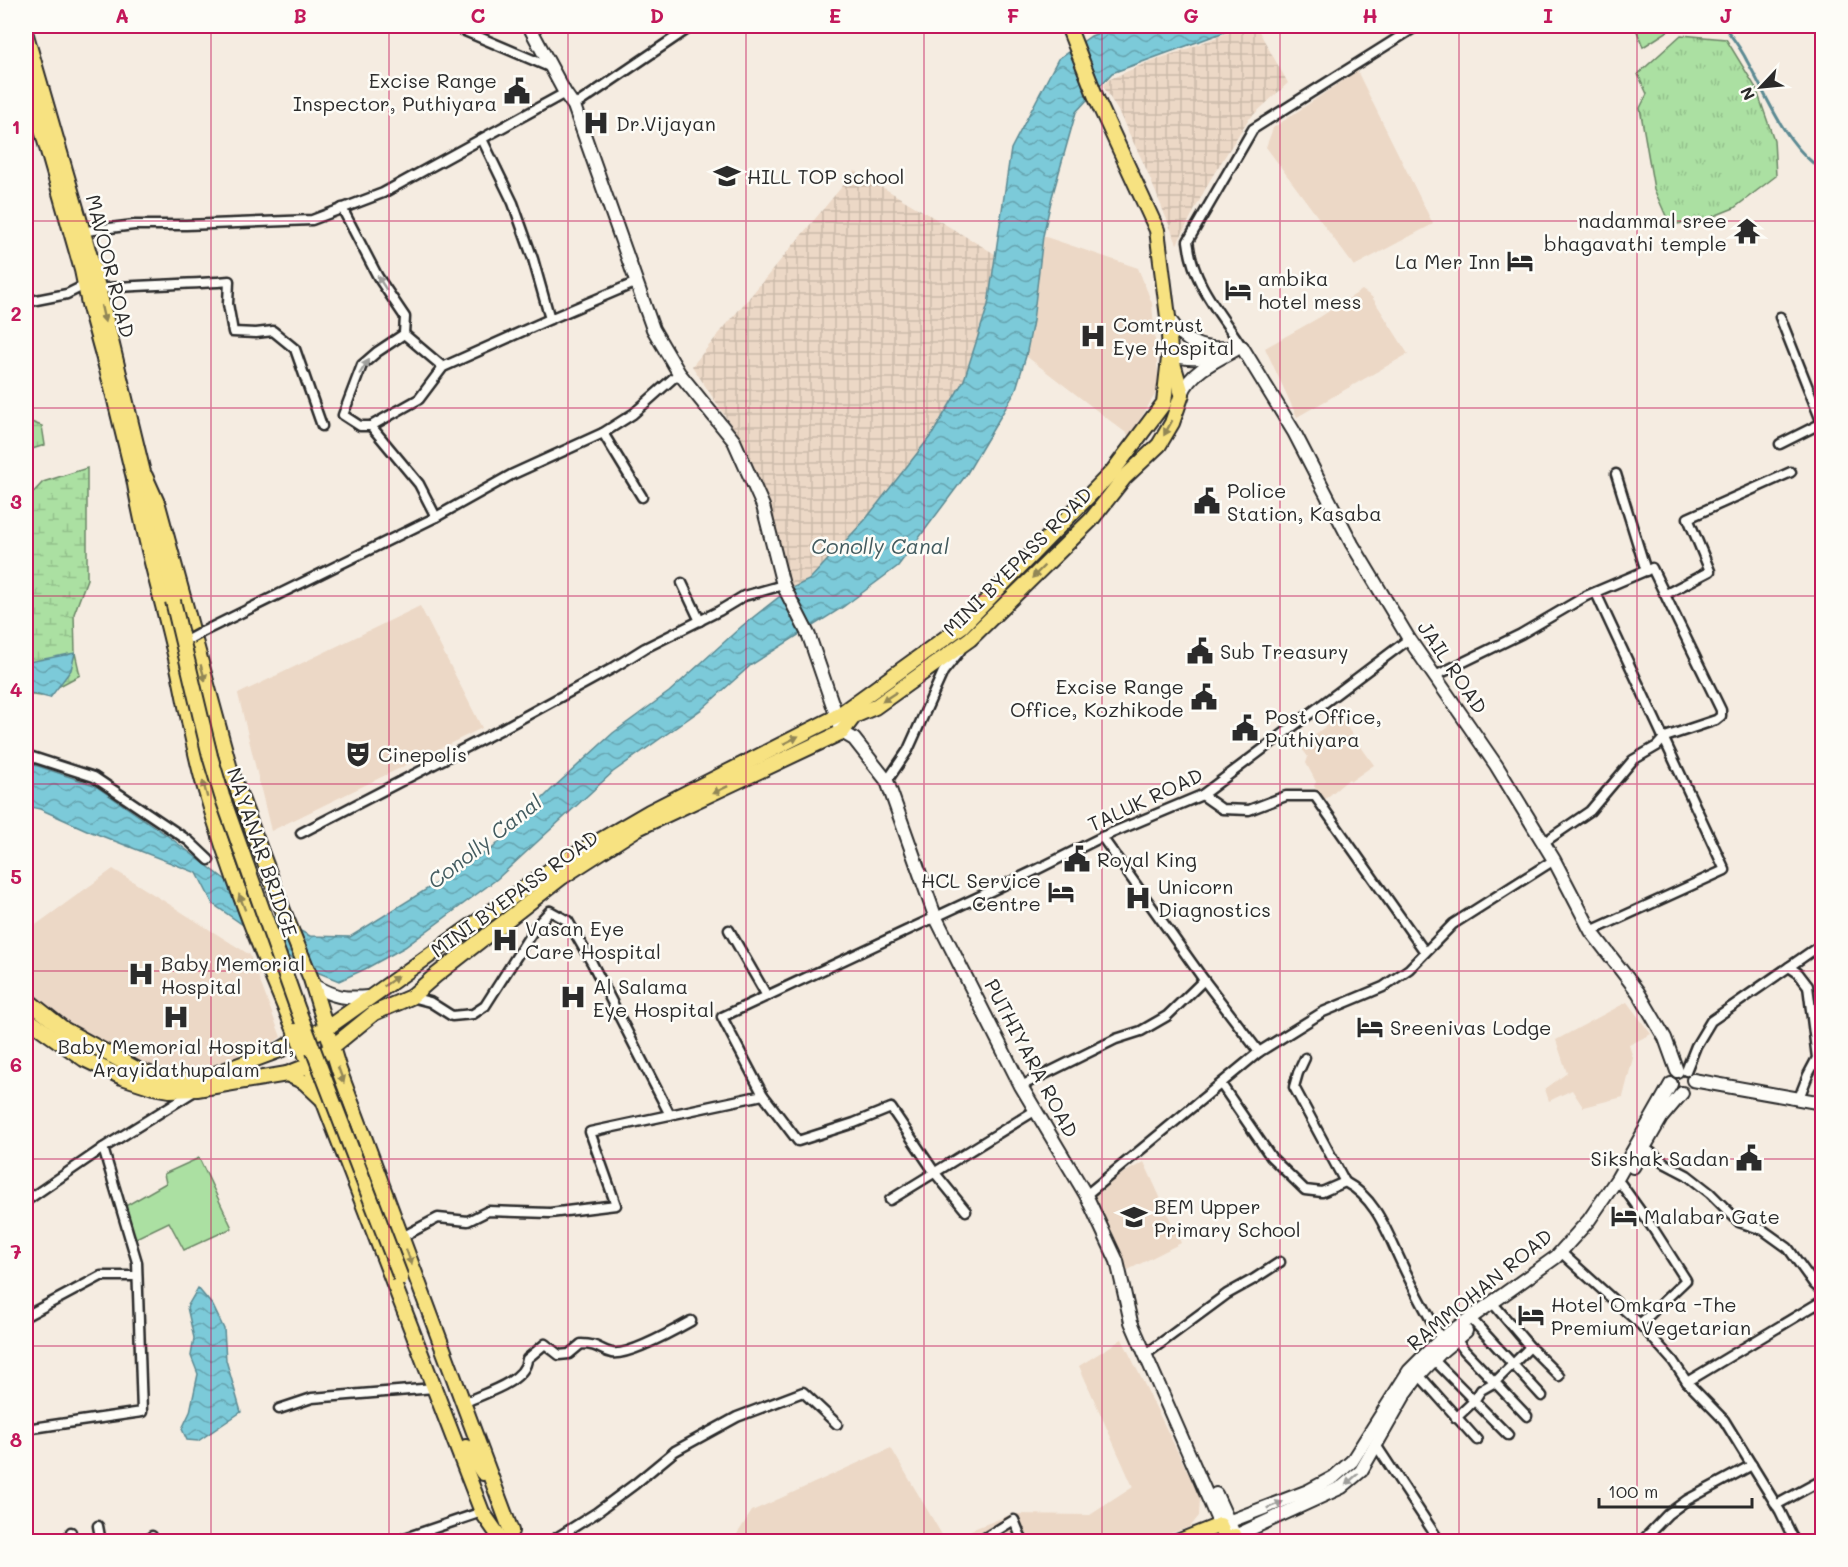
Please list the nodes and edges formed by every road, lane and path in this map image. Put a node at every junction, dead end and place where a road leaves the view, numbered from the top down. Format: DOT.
graph roads {
  1 [pos="453,26"];
  2 [pos="530,26"];
  3 [pos="692,26"];
  4 [pos="1417,26"];
  5 [pos="1069,27"];
  6 [pos="26,35"];
  7 [pos="552,68"];
  8 [pos="26,74"];
  9 [pos="565,93"];
  10 [pos="574,106"];
  11 [pos="482,139"];
  12 [pos="342,208"];
  13 [pos="77,232"];
  14 [pos="637,282"];
  15 [pos="91,287"];
  16 [pos="26,302"];
  17 [pos="1168,316"];
  18 [pos="1780,317"];
  19 [pos="550,319"];
  20 [pos="404,334"];
  21 [pos="1242,347"];
  22 [pos="1170,353"];
  23 [pos="443,367"];
  24 [pos="679,373"];
  25 [pos="1182,394"];
  26 [pos="1822,423"];
  27 [pos="322,426"];
  28 [pos="371,426"];
  29 [pos="603,433"];
  30 [pos="1780,444"];
  31 [pos="1791,472"];
  32 [pos="1616,474"];
  33 [pos="140,477"];
  34 [pos="642,497"];
  35 [pos="436,517"];
  36 [pos="1646,571"];
  37 [pos="682,583"];
  38 [pos="783,585"];
  39 [pos="1596,593"];
  40 [pos="1666,594"];
  41 [pos="173,601"];
  42 [pos="700,621"];
  43 [pos="189,639"];
  44 [pos="970,639"];
  45 [pos="1409,639"];
  46 [pos="1435,676"];
  47 [pos="836,717"];
  48 [pos="842,732"];
  49 [pos="1665,737"];
  50 [pos="26,755"];
  51 [pos="887,781"];
  52 [pos="1202,795"];
  53 [pos="251,826"];
  54 [pos="218,832"];
  55 [pos="301,833"];
  56 [pos="1102,837"];
  57 [pos="1543,843"];
  58 [pos="209,860"];
  59 [pos="1554,860"];
  60 [pos="935,916"];
  61 [pos="729,930"];
  62 [pos="1591,931"];
  63 [pos="1822,944"];
  64 [pos="1425,952"];
  65 [pos="1789,967"];
  66 [pos="1204,980"];
  67 [pos="312,982"];
  68 [pos="768,996"];
  69 [pos="368,997"];
  70 [pos="411,997"];
  71 [pos="26,1002"];
  72 [pos="26,1018"];
  73 [pos="327,1028"];
  74 [pos="332,1047"];
  75 [pos="1259,1052"];
  76 [pos="1305,1058"];
  77 [pos="310,1065"];
  78 [pos="287,1074"];
  79 [pos="1685,1074"];
  80 [pos="199,1084"];
  81 [pos="1221,1084"];
  82 [pos="1671,1084"];
  83 [pos="1021,1086"];
  84 [pos="1682,1093"];
  85 [pos="763,1095"];
  86 [pos="1799,1098"];
  87 [pos="324,1101"];
  88 [pos="1822,1103"];
  89 [pos="1036,1110"];
  90 [pos="670,1115"];
  91 [pos="103,1148"];
  92 [pos="1645,1148"];
  93 [pos="935,1173"];
  94 [pos="1345,1182"];
  95 [pos="1621,1184"];
  96 [pos="1086,1195"];
  97 [pos="890,1200"];
  98 [pos="26,1201"];
  99 [pos="966,1211"];
  100 [pos="402,1236"];
  101 [pos="1565,1256"];
  102 [pos="1280,1262"];
  103 [pos="138,1276"];
  104 [pos="1822,1291"];
  105 [pos="1822,1300"];
  106 [pos="1496,1307"];
  107 [pos="26,1316"];
  108 [pos="691,1322"];
  109 [pos="1475,1323"];
  110 [pos="1640,1324"];
  111 [pos="1441,1339"];
  112 [pos="1456,1339"];
  113 [pos="1530,1347"];
  114 [pos="1146,1354"];
  115 [pos="1429,1360"];
  116 [pos="1513,1364"];
  117 [pos="1419,1375"];
  118 [pos="1559,1376"];
  119 [pos="1495,1382"];
  120 [pos="1688,1382"];
  121 [pos="434,1388"];
  122 [pos="1542,1396"];
  123 [pos="1474,1401"];
  124 [pos="462,1403"];
  125 [pos="279,1409"];
  126 [pos="1527,1416"];
  127 [pos="1456,1418"];
  128 [pos="837,1424"];
  129 [pos="26,1429"];
  130 [pos="1508,1435"];
  131 [pos="1477,1440"];
  132 [pos="1376,1446"];
  133 [pos="1752,1465"];
  134 [pos="1822,1480"];
  135 [pos="1776,1505"];
  136 [pos="482,1512"];
  137 [pos="1225,1524"];
  138 [pos="98,1526"];
  139 [pos="71,1532"];
  140 [pos="507,1538"];
  141 [pos="1228,1540"];
  142 [pos="70,1542"];
  143 [pos="101,1542"];
  144 [pos="393,1542"];
  145 [pos="550,1542"];
  146 [pos="978,1542"];
  147 [pos="1023,1542"];
  148 [pos="1177,1542"];
  149 [pos="1440,1542"];
  150 [pos="1641,1542"];
  151 [pos="1795,1542"];
  1 -- 7 [label="street"];
  2 -- 7 [label="main road"];
  3 -- 10 [label="street"];
  4 -- 21 [label="street"];
  5 -- 17 [label="main road"];
  6 -- 13 [label="main road, MAVOOR ROAD"];
  7 -- 9 [label="main road"];
  8 -- 13 [label="main road, MAVOOR ROAD"];
  9 -- 10 [label="main road"];
  9 -- 11 [label="street"];
  10 -- 14 [label="main road"];
  11 -- 12 [label="street"];
  11 -- 19 [label="street"];
  12 -- 13 [label="street"];
  20 -- 12 [label="street, one-way"];
  13 -- 15 [label="main road, MAVOOR ROAD"];
  14 -- 19 [label="street"];
  14 -- 24 [label="main road"];
  15 -- 16 [label="street"];
  15 -- 27 [label="street"];
  15 -- 33 [label="main road, MAVOOR ROAD"];
  17 -- 21 [label="main road"];
  17 -- 22 [label="main road"];
  18 -- 26 [label="street"];
  19 -- 23 [label="street"];
  20 -- 23 [label="street"];
  28 -- 20 [label="street, one-way"];
  21 -- 22 [label="main road"];
  21 -- 25 [label="main road"];
  21 -- 45 [label="main road, JAIL ROAD"];
  22 -- 25 [label="main road"];
  22 -- 47 [label="main road"];
  23 -- 28 [label="street"];
  24 -- 29 [label="street"];
  24 -- 38 [label="main road"];
  25 -- 44 [label="main road, MINI BYEPASS ROAD, one-way"];
  26 -- 30 [label="street"];
  28 -- 35 [label="street"];
  29 -- 34 [label="street"];
  29 -- 35 [label="street"];
  31 -- 40 [label="street"];
  32 -- 36 [label="street"];
  33 -- 41 [label="main road, MAVOOR ROAD"];
  33 -- 53 [label="main road, one-way"];
  54 -- 33 [label="main road, one-way"];
  35 -- 43 [label="street, bridge"];
  36 -- 39 [label="street"];
  36 -- 40 [label="street"];
  37 -- 42 [label="street"];
  38 -- 42 [label="street"];
  38 -- 47 [label="main road"];
  39 -- 46 [label="street"];
  39 -- 49 [label="street"];
  40 -- 49 [label="street"];
  41 -- 140 [label="main road, NAYANAR BRIDGE, bridge"];
  42 -- 55 [label="street"];
  44 -- 48 [label="main road, MINI BYEPASS ROAD, one-way"];
  44 -- 51 [label="street"];
  45 -- 46 [label="main road, JAIL ROAD"];
  45 -- 52 [label="street, TALUK ROAD"];
  46 -- 57 [label="main road, JAIL ROAD"];
  47 -- 48 [label="main road"];
  69 -- 47 [label="main road, one-way"];
  48 -- 51 [label="main road, PUTHIYARA ROAD"];
  48 -- 70 [label="main road, MINI BYEPASS ROAD, one-way"];
  49 -- 57 [label="street"];
  49 -- 62 [label="street"];
  50 -- 58 [label="street"];
  51 -- 60 [label="main road, PUTHIYARA ROAD"];
  52 -- 56 [label="street, TALUK ROAD"];
  52 -- 64 [label="street"];
  53 -- 54 [label="main road"];
  53 -- 67 [label="main road"];
  77 -- 54 [label="main road, one-way, bridge"];
  56 -- 60 [label="street, TALUK ROAD"];
  56 -- 66 [label="street"];
  57 -- 59 [label="main road, JAIL ROAD"];
  59 -- 62 [label="main road, JAIL ROAD"];
  59 -- 64 [label="street"];
  60 -- 68 [label="street, TALUK ROAD"];
  60 -- 83 [label="main road, PUTHIYARA ROAD"];
  61 -- 68 [label="street"];
  62 -- 79 [label="main road, JAIL ROAD"];
  63 -- 65 [label="street"];
  64 -- 75 [label="street"];
  65 -- 79 [label="street"];
  65 -- 86 [label="street"];
  66 -- 75 [label="street"];
  66 -- 83 [label="street"];
  67 -- 69 [label="main road"];
  67 -- 73 [label="main road"];
  68 -- 85 [label="street, TALUK ROAD"];
  69 -- 73 [label="main road"];
  70 -- 74 [label="main road, MINI BYEPASS ROAD"];
  70 -- 90 [label="street"];
  71 -- 80 [label="main road"];
  72 -- 80 [label="main road"];
  73 -- 74 [label="main road"];
  73 -- 80 [label="main road"];
  74 -- 77 [label="main road, MINI BYEPASS ROAD"];
  74 -- 100 [label="main road, one-way"];
  75 -- 81 [label="street"];
  76 -- 94 [label="street"];
  77 -- 78 [label="main road, MINI BYEPASS ROAD"];
  77 -- 87 [label="main road"];
  78 -- 80 [label="main road, MINI BYEPASS ROAD"];
  78 -- 87 [label="main road"];
  79 -- 82 [label="main road"];
  79 -- 84 [label="main road"];
  79 -- 86 [label="main road"];
  80 -- 91 [label="street"];
  81 -- 94 [label="street"];
  81 -- 96 [label="street"];
  82 -- 84 [label="main road"];
  82 -- 111 [label="main road, RAMMOHAN ROAD"];
  83 -- 89 [label="main road, PUTHIYARA ROAD"];
  84 -- 92 [label="main road, RAMMOHAN ROAD"];
  85 -- 90 [label="street"];
  85 -- 93 [label="street"];
  86 -- 88 [label="main road"];
  87 -- 121 [label="main road"];
  89 -- 93 [label="street"];
  89 -- 96 [label="main road, PUTHIYARA ROAD"];
  90 -- 100 [label="street"];
  91 -- 98 [label="street"];
  91 -- 103 [label="street"];
  92 -- 95 [label="main road, RAMMOHAN ROAD"];
  92 -- 104 [label="street"];
  93 -- 97 [label="street"];
  93 -- 99 [label="street"];
  94 -- 111 [label="street"];
  95 -- 101 [label="main road, RAMMOHAN ROAD"];
  95 -- 110 [label="street"];
  96 -- 114 [label="main road, PUTHIYARA ROAD"];
  100 -- 124 [label="main road, one-way"];
  101 -- 106 [label="main road, RAMMOHAN ROAD"];
  101 -- 110 [label="street"];
  102 -- 114 [label="street"];
  103 -- 107 [label="street"];
  103 -- 129 [label="street"];
  105 -- 120 [label="street"];
  106 -- 109 [label="main road, RAMMOHAN ROAD"];
  106 -- 113 [label="street"];
  108 -- 124 [label="street"];
  109 -- 112 [label="main road, RAMMOHAN ROAD"];
  109 -- 116 [label="street"];
  110 -- 120 [label="street"];
  111 -- 115 [label="main road, RAMMOHAN ROAD"];
  112 -- 115 [label="main road, RAMMOHAN ROAD"];
  112 -- 119 [label="street"];
  113 -- 116 [label="street"];
  113 -- 118 [label="street"];
  114 -- 137 [label="main road, PUTHIYARA ROAD"];
  115 -- 117 [label="main road, RAMMOHAN ROAD"];
  115 -- 123 [label="street"];
  137 -- 115 [label="main road, RAMMOHAN ROAD, one-way"];
  116 -- 119 [label="street"];
  116 -- 122 [label="street"];
  117 -- 127 [label="street"];
  117 -- 132 [label="main road, RAMMOHAN ROAD"];
  119 -- 123 [label="street"];
  119 -- 126 [label="street"];
  120 -- 133 [label="street"];
  121 -- 125 [label="street"];
  121 -- 136 [label="main road"];
  123 -- 127 [label="street"];
  123 -- 130 [label="street"];
  124 -- 140 [label="main road"];
  127 -- 131 [label="street"];
  128 -- 145 [label="street"];
  132 -- 141 [label="main road, RAMMOHAN ROAD, one-way"];
  132 -- 149 [label="street"];
  133 -- 135 [label="street"];
  133 -- 150 [label="street"];
  134 -- 135 [label="street"];
  135 -- 151 [label="street"];
  136 -- 140 [label="main road"];
  136 -- 144 [label="street"];
  137 -- 141 [label="main road"];
  137 -- 148 [label="main road"];
  138 -- 143 [label="street"];
  139 -- 142 [label="street"];
  146 -- 147 [label="street"];
}
